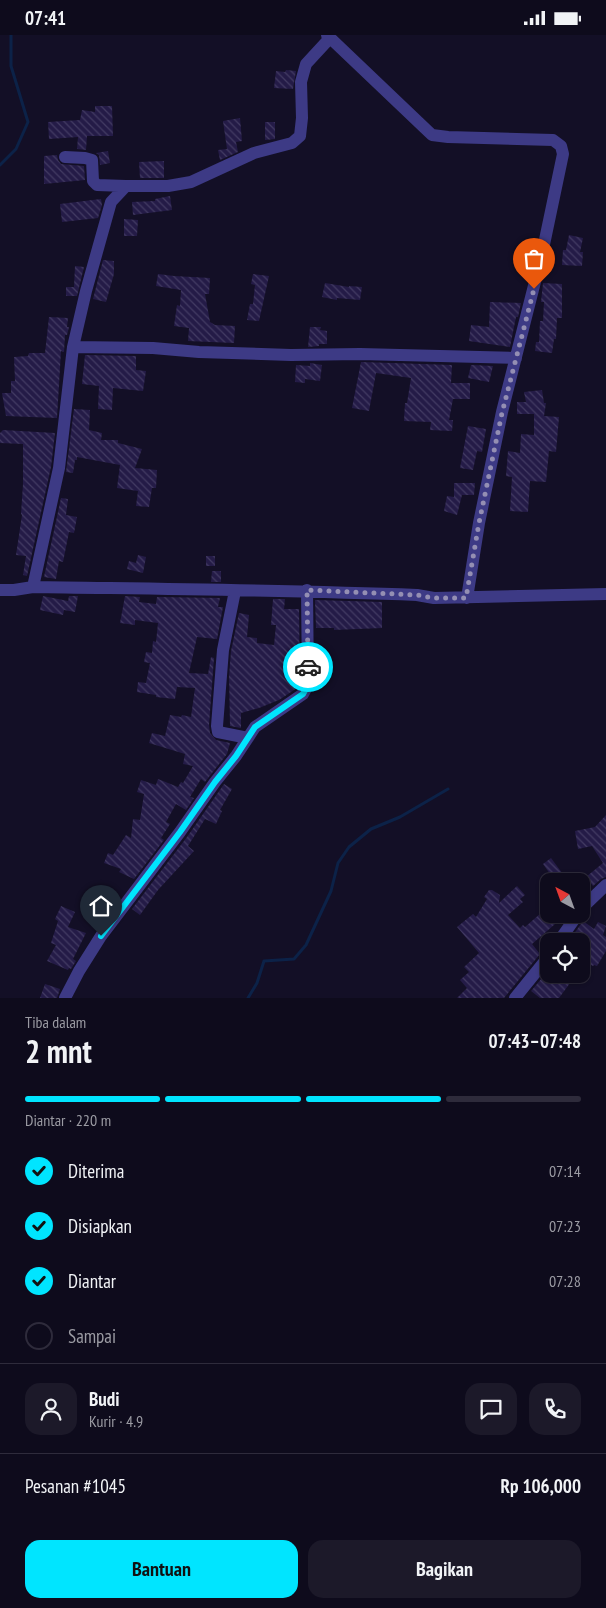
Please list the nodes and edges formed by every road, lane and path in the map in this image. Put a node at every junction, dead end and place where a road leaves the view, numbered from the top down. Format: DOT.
graph roads {
  1 [pos="328,37"];
  2 [pos="65,157"];
  3 [pos="126,187"];
  4 [pos="73,347"];
  5 [pos="516,358"];
  6 [pos="33,587"];
  7 [pos="0,590"];
  8 [pos="307,590"];
  9 [pos="235,591"];
  10 [pos="606,594"];
  11 [pos="466,598"];
  12 [pos="248,738"];
  13 [pos="606,885"];
  14 [pos="590,900"];
  15 [pos="540,967"];
  16 [pos="65,998"];
  17 [pos="515,998"];
  1 -- 3 [label="street"];
  1 -- 5 [label="street"];
  2 -- 3 [label="street"];
  3 -- 4 [label="street"];
  4 -- 5 [label="street"];
  4 -- 6 [label="street"];
  5 -- 11 [label="street"];
  6 -- 7 [label="street"];
  6 -- 9 [label="street"];
  8 -- 9 [label="street"];
  8 -- 11 [label="street"];
  8 -- 12 [label="street"];
  9 -- 12 [label="street"];
  10 -- 11 [label="street"];
  12 -- 16 [label="street"];
  13 -- 14 [label="street"];
  15 -- 17 [label="street"];
}
